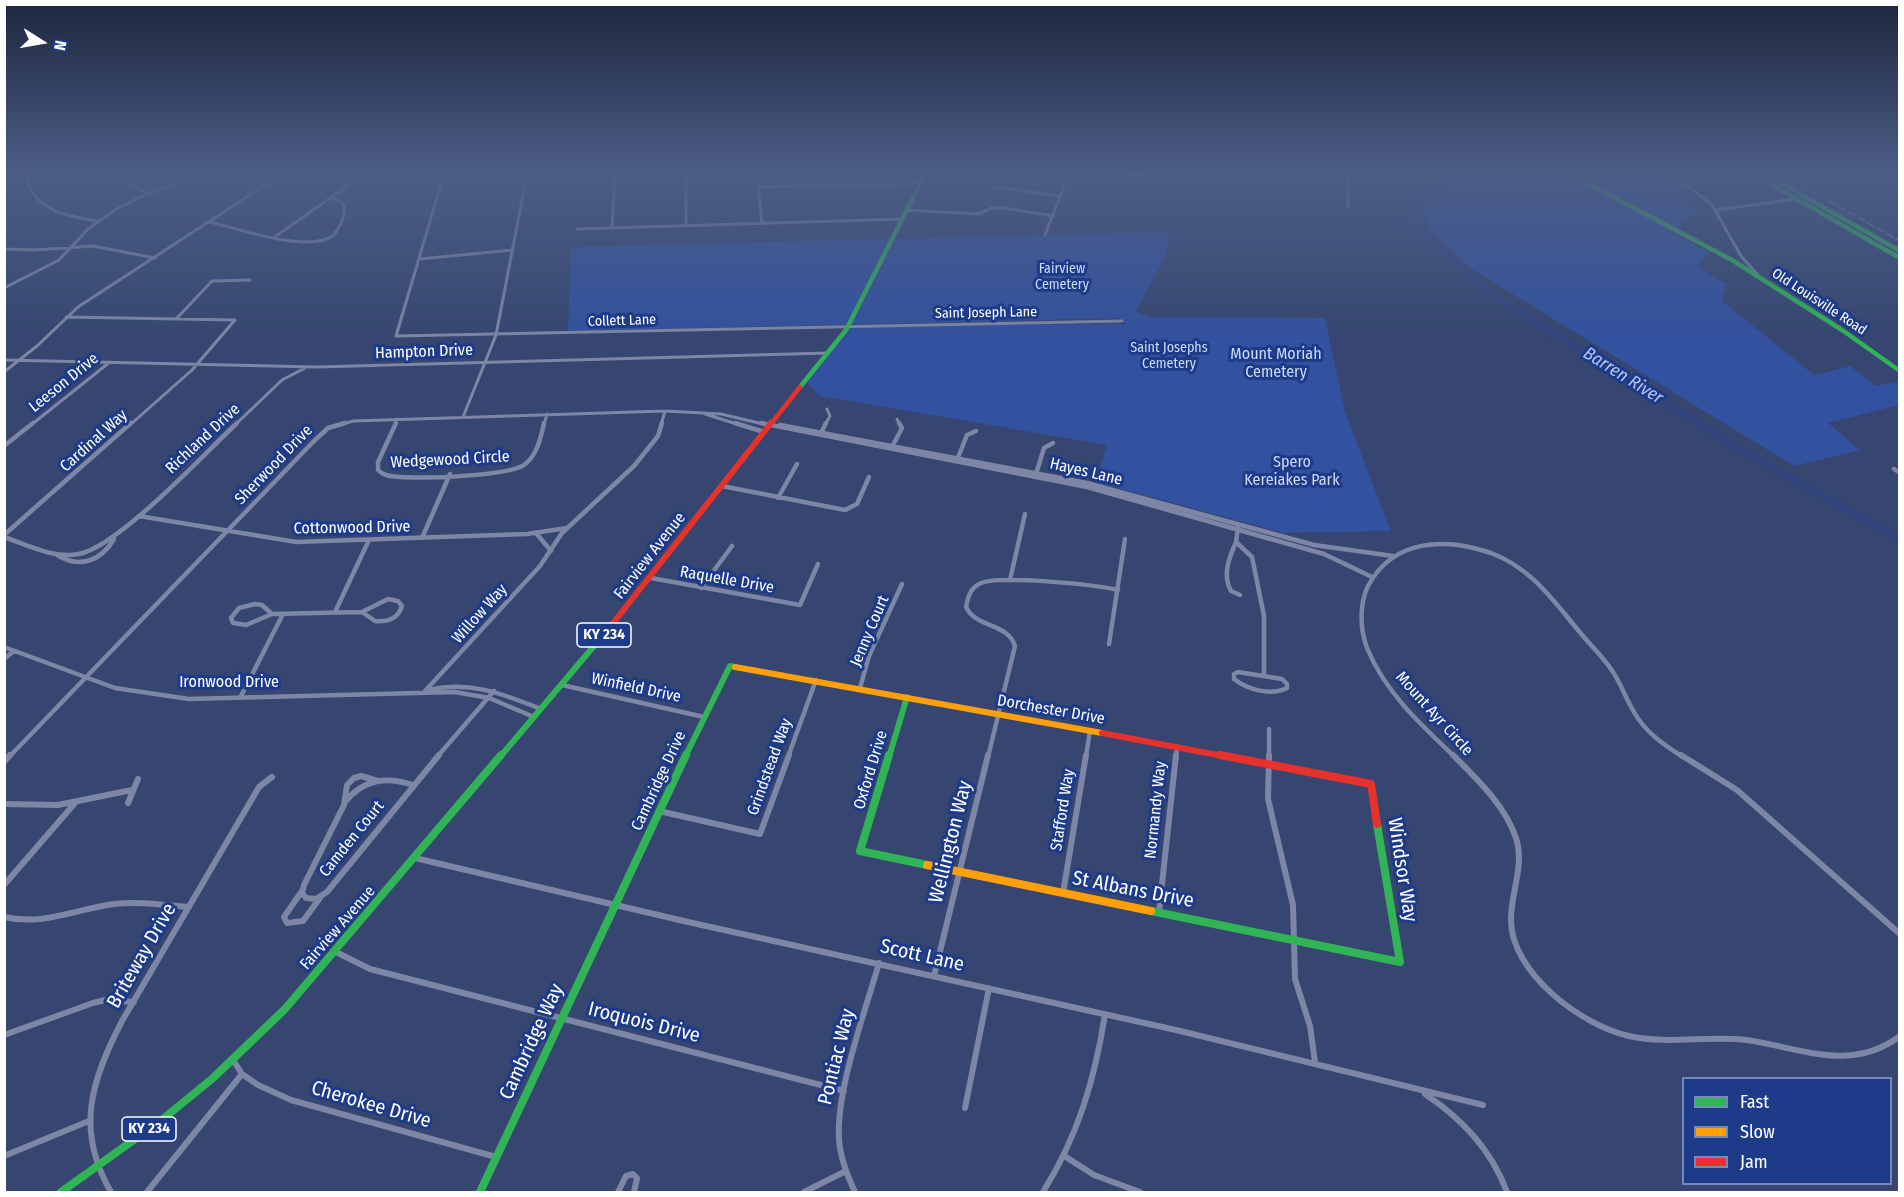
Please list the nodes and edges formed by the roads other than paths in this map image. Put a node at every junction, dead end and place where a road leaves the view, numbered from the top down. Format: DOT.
graph roads {
  1 [pos="89,230"];
  2 [pos="198,230"];
  3 [pos="246,230"];
  4 [pos="284,230"];
  5 [pos="337,230"];
  6 [pos="428,230"];
  7 [pos="517,230"];
  8 [pos="898,230"];
  9 [pos="1047,230"];
  10 [pos="1675,230"];
  11 [pos="1727,230"];
  12 [pos="1850,230"];
  13 [pos="1864,230"];
  14 [pos="1045,235"];
  15 [pos="275,236"];
  16 [pos="73,247"];
  17 [pos="4,249"];
  18 [pos="513,250"];
  19 [pos="1899,250"];
  20 [pos="1739,253"];
  21 [pos="155,258"];
  22 [pos="1899,258"];
  23 [pos="419,259"];
  24 [pos="1732,260"];
  25 [pos="250,279"];
  26 [pos="1762,279"];
  27 [pos="4,288"];
  28 [pos="66,317"];
  29 [pos="177,318"];
  30 [pos="1122,321"];
  31 [pos="850,325"];
  32 [pos="496,335"];
  33 [pos="828,353"];
  34 [pos="4,360"];
  35 [pos="20,360"];
  36 [pos="110,361"];
  37 [pos="486,362"];
  38 [pos="198,363"];
  39 [pos="279,365"];
  40 [pos="308,367"];
  41 [pos="1899,371"];
  42 [pos="4,372"];
  43 [pos="282,380"];
  44 [pos="827,409"];
  45 [pos="665,411"];
  46 [pos="699,412"];
  47 [pos="547,414"];
  48 [pos="463,417"];
  49 [pos="398,419"];
  50 [pos="897,419"];
  51 [pos="770,424"];
  52 [pos="976,431"];
  53 [pos="764,432"];
  54 [pos="821,434"];
  55 [pos="1053,443"];
  56 [pos="4,446"];
  57 [pos="892,448"];
  58 [pos="957,460"];
  59 [pos="797,464"];
  60 [pos="1894,469"];
  61 [pos="1899,473"];
  62 [pos="450,474"];
  63 [pos="1036,475"];
  64 [pos="869,477"];
  65 [pos="722,486"];
  66 [pos="778,498"];
  67 [pos="1025,514"];
  68 [pos="139,516"];
  69 [pos="1238,527"];
  70 [pos="567,528"];
  71 [pos="227,531"];
  72 [pos="536,533"];
  73 [pos="4,536"];
  74 [pos="115,537"];
  75 [pos="422,538"];
  76 [pos="1125,539"];
  77 [pos="369,540"];
  78 [pos="1236,542"];
  79 [pos="732,546"];
  80 [pos="550,551"];
  81 [pos="57,555"];
  82 [pos="1393,556"];
  83 [pos="818,564"];
  84 [pos="1372,577"];
  85 [pos="651,578"];
  86 [pos="1010,580"];
  87 [pos="902,584"];
  88 [pos="701,588"];
  89 [pos="1118,590"];
  90 [pos="1240,595"];
  91 [pos="335,612"];
  92 [pos="362,612"];
  93 [pos="272,614"];
  94 [pos="284,614"];
  95 [pos="1109,644"];
  96 [pos="4,647"];
  97 [pos="14,651"];
  98 [pos="4,659"];
  99 [pos="727,668"];
  100 [pos="1264,675"];
  101 [pos="84,678"];
  102 [pos="816,680"];
  103 [pos="562,686"];
  104 [pos="860,688"];
  105 [pos="425,691"];
  106 [pos="494,691"];
  107 [pos="907,697"];
  108 [pos="240,698"];
  109 [pos="489,698"];
  110 [pos="541,709"];
  111 [pos="998,715"];
  112 [pos="534,717"];
  113 [pos="704,717"];
  114 [pos="1269,729"];
  115 [pos="1090,730"];
  116 [pos="1177,746"];
  117 [pos="4,762"];
  118 [pos="1268,763"];
  119 [pos="272,777"];
  120 [pos="138,779"];
  121 [pos="378,781"];
  122 [pos="1371,784"];
  123 [pos="413,785"];
  124 [pos="132,790"];
  125 [pos="76,802"];
  126 [pos="128,803"];
  127 [pos="4,804"];
  128 [pos="344,805"];
  129 [pos="659,811"];
  130 [pos="860,851"];
  131 [pos="415,858"];
  132 [pos="959,871"];
  133 [pos="4,885"];
  134 [pos="302,891"];
  135 [pos="1063,893"];
  136 [pos="321,896"];
  137 [pos="615,905"];
  138 [pos="189,908"];
  139 [pos="1159,912"];
  140 [pos="4,917"];
  141 [pos="1899,934"];
  142 [pos="1294,940"];
  143 [pos="336,952"];
  144 [pos="1400,962"];
  145 [pos="879,963"];
  146 [pos="934,976"];
  147 [pos="989,988"];
  148 [pos="134,1002"];
  149 [pos="1105,1014"];
  150 [pos="561,1019"];
  151 [pos="4,1035"];
  152 [pos="1899,1036"];
  153 [pos="232,1058"];
  154 [pos="1314,1062"];
  155 [pos="242,1074"];
  156 [pos="844,1091"];
  157 [pos="1420,1091"];
  158 [pos="1483,1105"];
  159 [pos="965,1108"];
  160 [pos="89,1121"];
  161 [pos="4,1156"];
  162 [pos="496,1157"];
  163 [pos="1066,1157"];
  164 [pos="96,1168"];
  165 [pos="846,1171"];
  166 [pos="61,1192"];
  167 [pos="111,1192"];
  168 [pos="147,1192"];
  169 [pos="480,1192"];
  170 [pos="618,1192"];
  171 [pos="634,1192"];
  172 [pos="804,1192"];
  173 [pos="855,1192"];
  174 [pos="1043,1192"];
  175 [pos="1140,1192"];
  176 [pos="1507,1192"];
  1 -- 16 [label="street"];
  2 -- 21 [label="street"];
  3 -- 15 [label="street"];
  4 -- 15 [label="street"];
  5 -- 15 [label="street"];
  6 -- 23 [label="street"];
  7 -- 18 [label="street"];
  8 -- 31 [label="street, Fairview Avenue / KY 234"];
  9 -- 14 [label="street"];
  10 -- 24 [label="street"];
  11 -- 20 [label="street, Old Louisville Road"];
  12 -- 22 [label="street"];
  13 -- 19 [label="street"];
  16 -- 17 [label="street"];
  16 -- 21 [label="street"];
  16 -- 27 [label="street"];
  18 -- 23 [label="street"];
  18 -- 32 [label="street"];
  20 -- 24 [label="street"];
  20 -- 26 [label="street, Old Louisville Road"];
  21 -- 28 [label="street"];
  23 -- 32 [label="street, Collett Lane"];
  24 -- 26 [label="street"];
  25 -- 29 [label="street"];
  26 -- 41 [label="street, Old Louisville Road"];
  28 -- 29 [label="street"];
  28 -- 35 [label="street"];
  29 -- 38 [label="street, Cardinal Way"];
  30 -- 31 [label="street, Saint Joseph Lane"];
  31 -- 32 [label="street, Collett Lane"];
  31 -- 33 [label="street, Fairview Avenue / KY 234"];
  32 -- 37 [label="street"];
  33 -- 37 [label="street, Hampton Drive"];
  33 -- 51 [label="street, Fairview Avenue / KY 234"];
  34 -- 35 [label="street, Hampton Drive"];
  35 -- 36 [label="street, Hampton Drive"];
  35 -- 42 [label="street"];
  36 -- 38 [label="street, Hampton Drive"];
  36 -- 56 [label="street, Leeson Drive"];
  37 -- 40 [label="street, Hampton Drive"];
  37 -- 48 [label="street"];
  38 -- 39 [label="street, Hampton Drive"];
  38 -- 73 [label="street, Cardinal Way"];
  39 -- 40 [label="street, Hampton Drive"];
  39 -- 43 [label="street"];
  40 -- 43 [label="street, Richland Drive"];
  43 -- 68 [label="street, Richland Drive"];
  44 -- 54 [label="street"];
  45 -- 46 [label="street, Sherwood Drive"];
  45 -- 47 [label="street, Sherwood Drive"];
  45 -- 70 [label="street, Willow Way"];
  46 -- 51 [label="street, Sherwood Drive"];
  46 -- 53 [label="street, Sherwood Drive"];
  47 -- 48 [label="street, Sherwood Drive"];
  47 -- 62 [label="street, Wedgewood Circle"];
  48 -- 49 [label="street, Sherwood Drive"];
  49 -- 62 [label="street, Wedgewood Circle"];
  49 -- 71 [label="street, Sherwood Drive"];
  50 -- 57 [label="street"];
  51 -- 53 [label="street, Fairview Avenue / KY 234"];
  51 -- 54 [label="street, Hayes Lane"];
  52 -- 58 [label="street"];
  53 -- 65 [label="street, Fairview Avenue / KY 234"];
  54 -- 57 [label="street, Hayes Lane"];
  55 -- 63 [label="street"];
  57 -- 58 [label="street, Hayes Lane"];
  58 -- 63 [label="street, Hayes Lane"];
  59 -- 66 [label="street"];
  60 -- 61 [label="street"];
  62 -- 75 [label="street"];
  63 -- 69 [label="street, Hayes Lane"];
  64 -- 66 [label="street"];
  65 -- 66 [label="street"];
  65 -- 85 [label="street, Fairview Avenue / KY 234"];
  67 -- 86 [label="street"];
  68 -- 71 [label="street, Cottonwood Drive"];
  68 -- 74 [label="street, Richland Drive"];
  69 -- 78 [label="street"];
  69 -- 82 [label="street, Hayes Lane"];
  69 -- 84 [label="street, Hayes Lane"];
  70 -- 72 [label="street, Cottonwood Drive"];
  70 -- 80 [label="street, Willow Way"];
  71 -- 77 [label="street, Cottonwood Drive"];
  71 -- 101 [label="street, Sherwood Drive"];
  72 -- 75 [label="street, Cottonwood Drive"];
  72 -- 80 [label="street"];
  73 -- 81 [label="street"];
  74 -- 81 [label="street"];
  74 -- 81 [label="street"];
  75 -- 77 [label="street, Cottonwood Drive"];
  76 -- 89 [label="street"];
  77 -- 91 [label="street"];
  78 -- 90 [label="street"];
  78 -- 100 [label="street"];
  79 -- 88 [label="street"];
  80 -- 105 [label="street, Willow Way"];
  82 -- 84 [label="street, Mount Ayr Circle"];
  82 -- 141 [label="street, Mount Ayr Circle"];
  83 -- 88 [label="street, Raquelle Drive"];
  84 -- 152 [label="street, Mount Ayr Circle"];
  85 -- 88 [label="street, Raquelle Drive"];
  85 -- 103 [label="street, Fairview Avenue / KY 234"];
  86 -- 89 [label="street"];
  86 -- 111 [label="street, Wellington Way"];
  87 -- 104 [label="street, Jenny Court"];
  89 -- 95 [label="street"];
  91 -- 92 [label="street"];
  91 -- 94 [label="street"];
  92 -- 92 [label="street"];
  93 -- 93 [label="street"];
  93 -- 94 [label="street"];
  94 -- 108 [label="street"];
  96 -- 97 [label="street, Ironwood Drive"];
  97 -- 98 [label="street"];
  97 -- 101 [label="street, Ironwood Drive"];
  99 -- 102 [label="street, Dorchester Drive"];
  99 -- 113 [label="street, Cambridge Drive"];
  100 -- 100 [label="street"];
  101 -- 108 [label="street, Ironwood Drive"];
  101 -- 117 [label="street, Sherwood Drive"];
  102 -- 104 [label="street, Dorchester Drive"];
  102 -- 129 [label="street, Grindstead Way"];
  103 -- 110 [label="street, Fairview Avenue / KY 234"];
  103 -- 113 [label="street, Winfield Drive"];
  104 -- 107 [label="street, Dorchester Drive"];
  105 -- 106 [label="street, Ironwood Drive"];
  105 -- 108 [label="street, Ironwood Drive"];
  105 -- 109 [label="street, Ironwood Drive"];
  106 -- 109 [label="street, Camden Court"];
  106 -- 110 [label="street, Ironwood Drive"];
  107 -- 111 [label="street, Dorchester Drive"];
  107 -- 130 [label="street, Oxford Drive"];
  109 -- 112 [label="street, Ironwood Drive"];
  109 -- 123 [label="street, Camden Court"];
  110 -- 112 [label="street, Fairview Avenue / KY 234"];
  111 -- 115 [label="street, Dorchester Drive"];
  111 -- 132 [label="street, Wellington Way"];
  112 -- 131 [label="street, Fairview Avenue / KY 234"];
  113 -- 129 [label="street, Cambridge Drive"];
  114 -- 118 [label="street"];
  115 -- 116 [label="street, Dorchester Drive"];
  115 -- 135 [label="street, Stafford Way"];
  116 -- 118 [label="street, Dorchester Drive"];
  116 -- 139 [label="street, Normandy Way"];
  118 -- 122 [label="street, Dorchester Drive"];
  118 -- 142 [label="street"];
  119 -- 138 [label="street, Briteway Drive"];
  120 -- 124 [label="street"];
  121 -- 123 [label="street"];
  121 -- 128 [label="street"];
  121 -- 128 [label="street, Camden Court"];
  122 -- 144 [label="street, Windsor Way"];
  123 -- 136 [label="street, Camden Court"];
  124 -- 125 [label="street"];
  124 -- 126 [label="street"];
  125 -- 127 [label="street"];
  125 -- 133 [label="street"];
  128 -- 134 [label="street, Camden Court"];
  129 -- 137 [label="street, Cambridge Drive"];
  130 -- 132 [label="street, St Albans Drive"];
  131 -- 137 [label="street, Scott Lane"];
  131 -- 143 [label="street, Fairview Avenue / KY 234"];
  132 -- 135 [label="street, St Albans Drive"];
  132 -- 146 [label="street, Wellington Way"];
  134 -- 136 [label="street, Camden Court"];
  134 -- 136 [label="street"];
  135 -- 139 [label="street, St Albans Drive"];
  137 -- 145 [label="street, Scott Lane"];
  137 -- 150 [label="street, Cambridge Way"];
  138 -- 140 [label="street"];
  138 -- 148 [label="street, Briteway Drive"];
  139 -- 142 [label="street, St Albans Drive"];
  142 -- 144 [label="street, St Albans Drive"];
  142 -- 154 [label="street"];
  143 -- 150 [label="street, Iroquois Drive"];
  143 -- 153 [label="street, Fairview Avenue / KY 234"];
  145 -- 146 [label="street, Scott Lane"];
  145 -- 156 [label="street, Pontiac Way"];
  146 -- 147 [label="street, Scott Lane"];
  147 -- 149 [label="street, Scott Lane"];
  147 -- 159 [label="street"];
  148 -- 151 [label="street"];
  148 -- 160 [label="street, Briteway Drive"];
  149 -- 154 [label="street, Scott Lane"];
  149 -- 163 [label="street"];
  150 -- 156 [label="street, Iroquois Drive"];
  150 -- 162 [label="street, Cambridge Way"];
  153 -- 155 [label="street"];
  153 -- 164 [label="street, KY 234"];
  154 -- 157 [label="street, Scott Lane"];
  155 -- 162 [label="street, Cherokee Drive"];
  155 -- 168 [label="street"];
  156 -- 165 [label="street, Pontiac Way"];
  157 -- 158 [label="street, Scott Lane"];
  157 -- 176 [label="street, Scott Lane"];
  160 -- 161 [label="street"];
  160 -- 164 [label="street, Briteway Drive"];
  162 -- 169 [label="street, Cambridge Way"];
  163 -- 174 [label="street"];
  163 -- 175 [label="street"];
  164 -- 166 [label="street, KY 234"];
  164 -- 167 [label="street"];
  165 -- 172 [label="street"];
  165 -- 173 [label="street, Pontiac Way"];
  170 -- 171 [label="street"];
}
